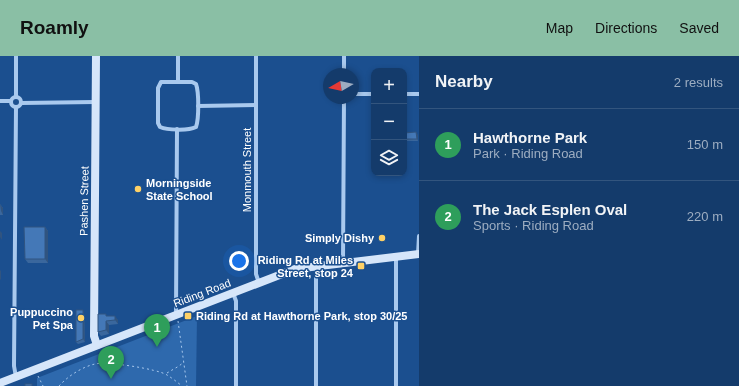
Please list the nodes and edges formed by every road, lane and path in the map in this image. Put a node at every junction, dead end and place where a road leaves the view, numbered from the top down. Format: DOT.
graph roads {
  1 [pos="16,56"];
  2 [pos="96,56"];
  3 [pos="178,56"];
  4 [pos="256,56"];
  5 [pos="344,56"];
  6 [pos="344,68"];
  7 [pos="178,82"];
  8 [pos="359,94"];
  9 [pos="371,94"];
  10 [pos="407,94"];
  11 [pos="419,94"];
  12 [pos="16,97"];
  13 [pos="0,101"];
  14 [pos="11,101"];
  15 [pos="96,102"];
  16 [pos="21,103"];
  17 [pos="344,104"];
  18 [pos="256,105"];
  19 [pos="198,106"];
  20 [pos="16,107"];
  21 [pos="177,129"];
  22 [pos="419,236"];
  23 [pos="419,254"];
  24 [pos="396,256"];
  25 [pos="343,263"];
  26 [pos="316,266"];
  27 [pos="259,283"];
  28 [pos="233,293"];
  29 [pos="176,315"];
  30 [pos="97,345"];
  31 [pos="108,349"];
  32 [pos="109,357"];
  33 [pos="184,361"];
  34 [pos="106,363"];
  35 [pos="114,363"];
  36 [pos="36,369"];
  37 [pos="166,374"];
  38 [pos="16,376"];
  39 [pos="0,382"];
  40 [pos="43,386"];
  41 [pos="59,386"];
  42 [pos="182,386"];
  43 [pos="188,386"];
  44 [pos="236,386"];
  45 [pos="316,386"];
  46 [pos="396,386"];
  1 -- 12 [label="street"];
  2 -- 15 [label="main road, Pashen Street"];
  3 -- 7 [label="street"];
  4 -- 18 [label="street, Monmouth Street"];
  5 -- 6 [label="street"];
  7 -- 19 [label="street"];
  7 -- 21 [label="street"];
  8 -- 9 [label="street"];
  10 -- 11 [label="street"];
  12 -- 14 [label="street"];
  12 -- 16 [label="street"];
  13 -- 14 [label="street"];
  14 -- 20 [label="street"];
  15 -- 16 [label="street"];
  15 -- 30 [label="main road, Pashen Street"];
  16 -- 20 [label="street"];
  17 -- 25 [label="street"];
  18 -- 19 [label="street"];
  18 -- 27 [label="street, Monmouth Street"];
  19 -- 21 [label="street"];
  20 -- 38 [label="street"];
  21 -- 29 [label="street"];
  22 -- 23 [label="street"];
  23 -- 24 [label="main road, Riding Road"];
  24 -- 25 [label="main road, Riding Road"];
  24 -- 46 [label="street"];
  25 -- 26 [label="main road, Riding Road"];
  26 -- 27 [label="main road, Riding Road"];
  26 -- 45 [label="street"];
  27 -- 28 [label="main road, Riding Road"];
  28 -- 29 [label="main road, Riding Road"];
  28 -- 44 [label="street"];
  29 -- 30 [label="main road, Riding Road"];
  29 -- 33 [label="path"];
  30 -- 36 [label="main road, Riding Road"];
  31 -- 32 [label="path"];
  32 -- 34 [label="path"];
  32 -- 35 [label="path"];
  33 -- 37 [label="path"];
  33 -- 43 [label="path"];
  34 -- 35 [label="path"];
  34 -- 41 [label="path"];
  35 -- 37 [label="path"];
  36 -- 38 [label="main road, Riding Road"];
  36 -- 40 [label="path"];
  37 -- 42 [label="path"];
  38 -- 39 [label="main road, Riding Road"];
}
